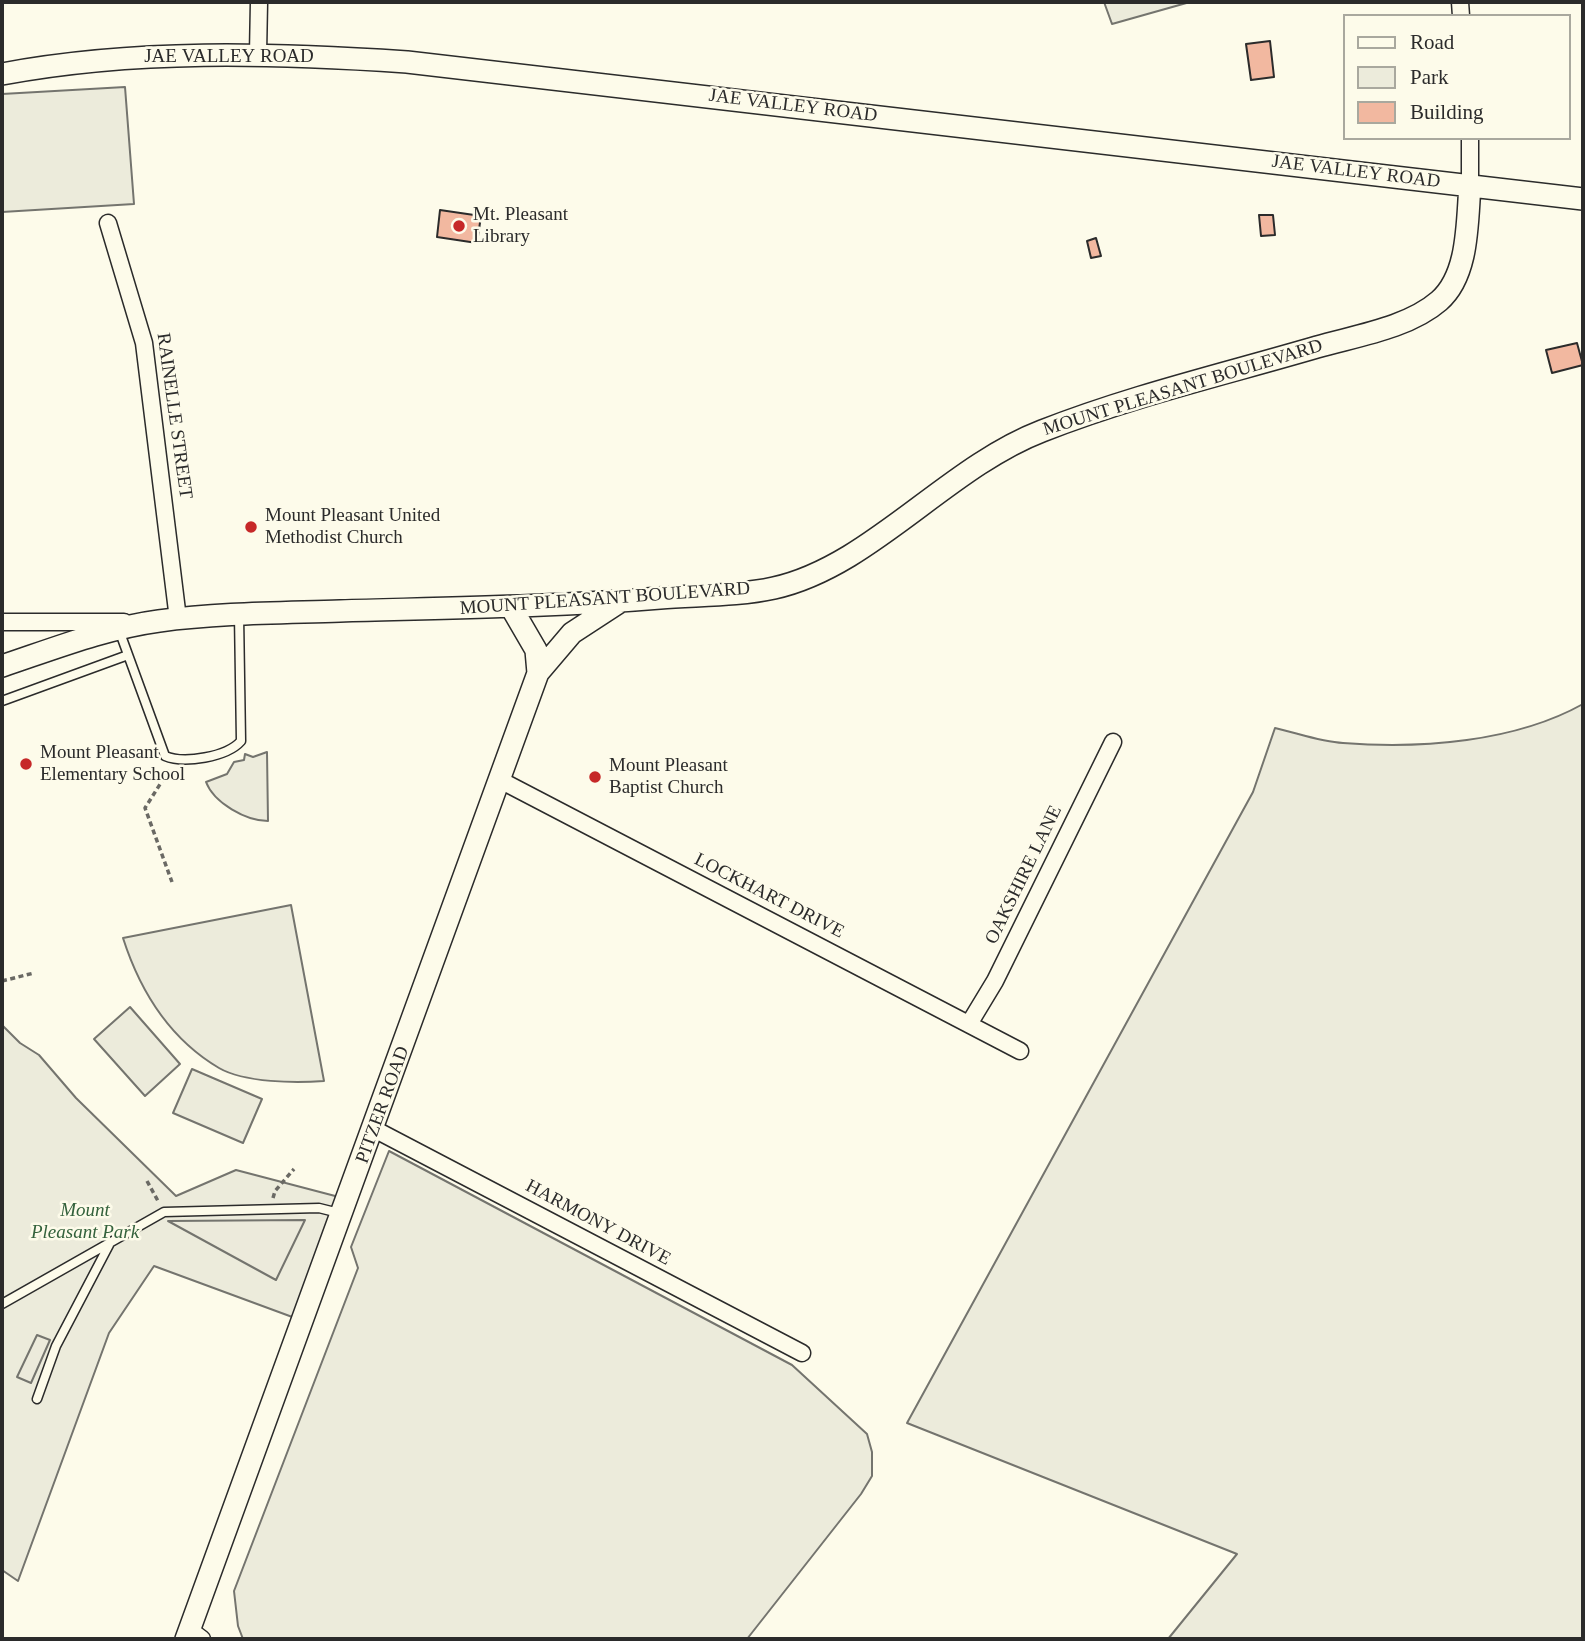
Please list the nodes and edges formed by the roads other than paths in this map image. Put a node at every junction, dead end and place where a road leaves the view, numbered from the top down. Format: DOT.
graph roads {
  1 [pos="259,2"];
  2 [pos="258,54"];
  3 [pos="2,74"];
  4 [pos="1470,140"];
  5 [pos="1470,185"];
  6 [pos="1583,199"];
  7 [pos="108,223"];
  8 [pos="621,601"];
  9 [pos="511,607"];
  10 [pos="239,615"];
  11 [pos="178,619"];
  12 [pos="155,621"];
  13 [pos="2,622"];
  14 [pos="119,630"];
  15 [pos="128,655"];
  16 [pos="2,666"];
  17 [pos="538,673"];
  18 [pos="2,701"];
  19 [pos="1113,742"];
  20 [pos="498,779"];
  21 [pos="969,1024"];
  22 [pos="1020,1051"];
  23 [pos="374,1129"];
  24 [pos="342,1214"];
  25 [pos="109,1245"];
  26 [pos="2,1304"];
  27 [pos="802,1353"];
  28 [pos="37,1399"];
  29 [pos="193,1636"];
  1 -- 2 [label="street"];
  2 -- 3 [label="street, JAE VALLEY ROAD"];
  2 -- 5 [label="street, JAE VALLEY ROAD"];
  4 -- 5 [label="street"];
  5 -- 6 [label="street, JAE VALLEY ROAD"];
  5 -- 8 [label="street, MOUNT PLEASANT BOULEVARD"];
  7 -- 11 [label="street, RAINELLE STREET"];
  8 -- 9 [label="street, MOUNT PLEASANT BOULEVARD"];
  8 -- 17 [label="street, PITZER ROAD"];
  9 -- 10 [label="street, MOUNT PLEASANT BOULEVARD"];
  9 -- 17 [label="street"];
  10 -- 11 [label="street, MOUNT PLEASANT BOULEVARD"];
  10 -- 15 [label="lane"];
  11 -- 12 [label="street, MOUNT PLEASANT BOULEVARD"];
  12 -- 13 [label="street, MOUNT PLEASANT BOULEVARD"];
  12 -- 14 [label="street"];
  14 -- 15 [label="lane"];
  14 -- 16 [label="street"];
  15 -- 18 [label="lane"];
  17 -- 20 [label="street, PITZER ROAD"];
  19 -- 21 [label="street, OAKSHIRE LANE"];
  20 -- 21 [label="street, LOCKHART DRIVE"];
  20 -- 23 [label="street, PITZER ROAD"];
  21 -- 22 [label="street, LOCKHART DRIVE"];
  23 -- 24 [label="street, PITZER ROAD"];
  23 -- 27 [label="street, HARMONY DRIVE"];
  24 -- 25 [label="lane"];
  24 -- 29 [label="street, PITZER ROAD"];
  25 -- 26 [label="lane"];
  25 -- 28 [label="lane"];
}
